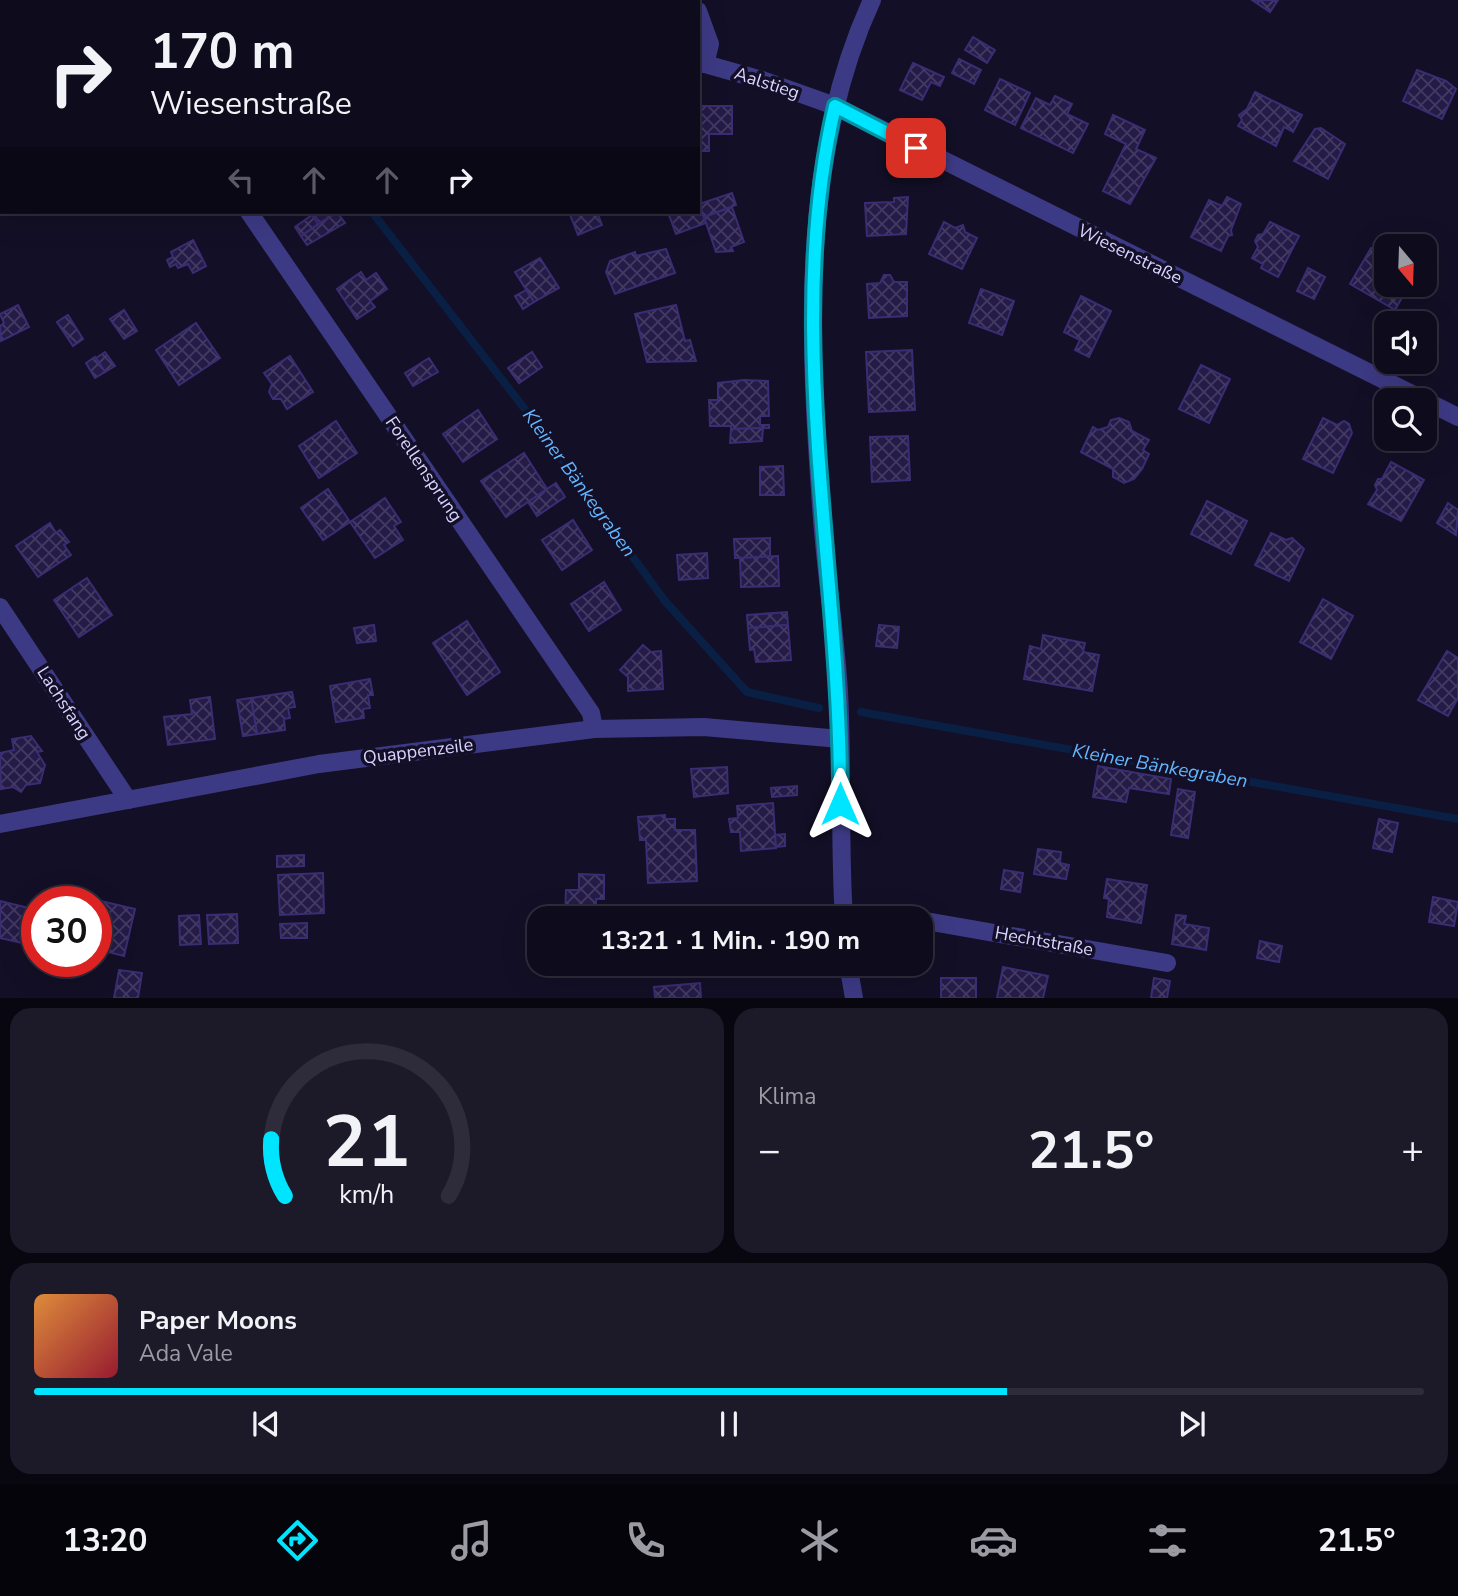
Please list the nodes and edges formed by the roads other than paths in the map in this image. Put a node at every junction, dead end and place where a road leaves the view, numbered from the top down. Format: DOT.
graph roads {
  1 [pos="872,0"];
  2 [pos="700,16"];
  3 [pos="701,63"];
  4 [pos="835,106"];
  5 [pos="250,214"];
  6 [pos="1458,418"];
  7 [pos="0,607"];
  8 [pos="594,729"];
  9 [pos="840,739"];
  10 [pos="128,800"];
  11 [pos="0,824"];
  12 [pos="844,906"];
  13 [pos="933,922"];
  14 [pos="1167,962"];
  15 [pos="850,976"];
  16 [pos="854,998"];
  1 -- 4 [label="street"];
  2 -- 3 [label="street"];
  3 -- 4 [label="street, Aalstieg"];
  4 -- 6 [label="street, Wiesenstraße"];
  4 -- 9 [label="street"];
  5 -- 8 [label="street, Forellensprung"];
  7 -- 10 [label="street, Lachsfang"];
  8 -- 9 [label="street, Quappenzeile"];
  8 -- 10 [label="street, Quappenzeile"];
  9 -- 12 [label="street"];
  10 -- 11 [label="street, Quappenzeile"];
  13 -- 14 [label="street, Hechtstraße"];
  15 -- 16 [label="street"];
}
